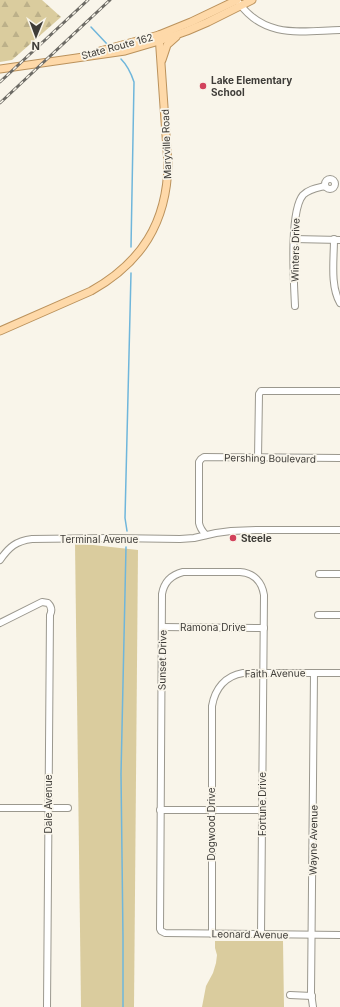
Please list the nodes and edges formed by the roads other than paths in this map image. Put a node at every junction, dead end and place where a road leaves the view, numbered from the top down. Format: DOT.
graph roads {
  1 [pos="252,0"];
  2 [pos="239,2"];
  3 [pos="340,30"];
  4 [pos="180,34"];
  5 [pos="159,38"];
  6 [pos="140,47"];
  7 [pos="74,58"];
  8 [pos="161,66"];
  9 [pos="0,69"];
  10 [pos="325,186"];
  11 [pos="294,239"];
  12 [pos="337,240"];
  13 [pos="340,303"];
  14 [pos="294,306"];
  15 [pos="0,332"];
  16 [pos="340,391"];
  17 [pos="258,458"];
  18 [pos="340,458"];
  19 [pos="340,530"];
  20 [pos="206,535"];
  21 [pos="0,560"];
  22 [pos="319,574"];
  23 [pos="340,574"];
  24 [pos="318,615"];
  25 [pos="340,615"];
  26 [pos="0,623"];
  27 [pos="162,627"];
  28 [pos="264,628"];
  29 [pos="263,673"];
  30 [pos="314,673"];
  31 [pos="340,673"];
  32 [pos="212,715"];
  33 [pos="0,808"];
  34 [pos="48,808"];
  35 [pos="68,808"];
  36 [pos="160,810"];
  37 [pos="211,810"];
  38 [pos="262,810"];
  39 [pos="161,931"];
  40 [pos="212,934"];
  41 [pos="261,935"];
  42 [pos="312,935"];
  43 [pos="340,935"];
  44 [pos="290,995"];
  45 [pos="312,996"];
  46 [pos="47,1007"];
  47 [pos="313,1007"];
  1 -- 2 [label="main road"];
  2 -- 3 [label="street"];
  2 -- 4 [label="main road"];
  2 -- 5 [label="main road"];
  4 -- 5 [label="main road"];
  4 -- 8 [label="main road"];
  5 -- 6 [label="main road, State Route 162"];
  5 -- 7 [label="main road, State Route 162"];
  5 -- 8 [label="main road, Maryville Road"];
  6 -- 7 [label="main road, State Route 162"];
  6 -- 8 [label="main road"];
  7 -- 9 [label="main road, State Route 162"];
  8 -- 15 [label="main road, Maryville Road"];
  10 -- 11 [label="street, Winters Drive"];
  11 -- 12 [label="street"];
  11 -- 14 [label="street, Winters Drive"];
  12 -- 13 [label="street"];
  16 -- 17 [label="street"];
  17 -- 18 [label="street, Pershing Boulevard"];
  17 -- 20 [label="street, Pershing Boulevard"];
  19 -- 20 [label="street, Terminal Avenue"];
  20 -- 21 [label="street, Terminal Avenue"];
  22 -- 23 [label="street"];
  24 -- 25 [label="street"];
  26 -- 34 [label="street, Dale Avenue"];
  27 -- 28 [label="street, Ramona Drive"];
  27 -- 28 [label="street, Sunset Drive"];
  27 -- 36 [label="street, Sunset Drive"];
  28 -- 29 [label="street, Sunset Drive"];
  29 -- 30 [label="street, Faith Avenue"];
  29 -- 32 [label="street, Faith Avenue"];
  29 -- 38 [label="street, Fortune Drive"];
  30 -- 31 [label="street, Faith Avenue"];
  30 -- 42 [label="street, Wayne Avenue"];
  32 -- 37 [label="street, Dogwood Drive"];
  33 -- 34 [label="street"];
  34 -- 35 [label="street"];
  34 -- 46 [label="street, Dale Avenue"];
  36 -- 37 [label="street"];
  36 -- 39 [label="street, Sunset Drive"];
  37 -- 38 [label="street"];
  37 -- 40 [label="street, Dogwood Drive"];
  38 -- 41 [label="street, Fortune Drive"];
  39 -- 40 [label="street, Leonard Avenue"];
  40 -- 41 [label="street, Leonard Avenue"];
  41 -- 42 [label="street, Leonard Avenue"];
  42 -- 43 [label="street, Leonard Avenue"];
  42 -- 45 [label="street, Wayne Avenue"];
  44 -- 45 [label="street"];
  45 -- 47 [label="street, Wayne Avenue"];
}
